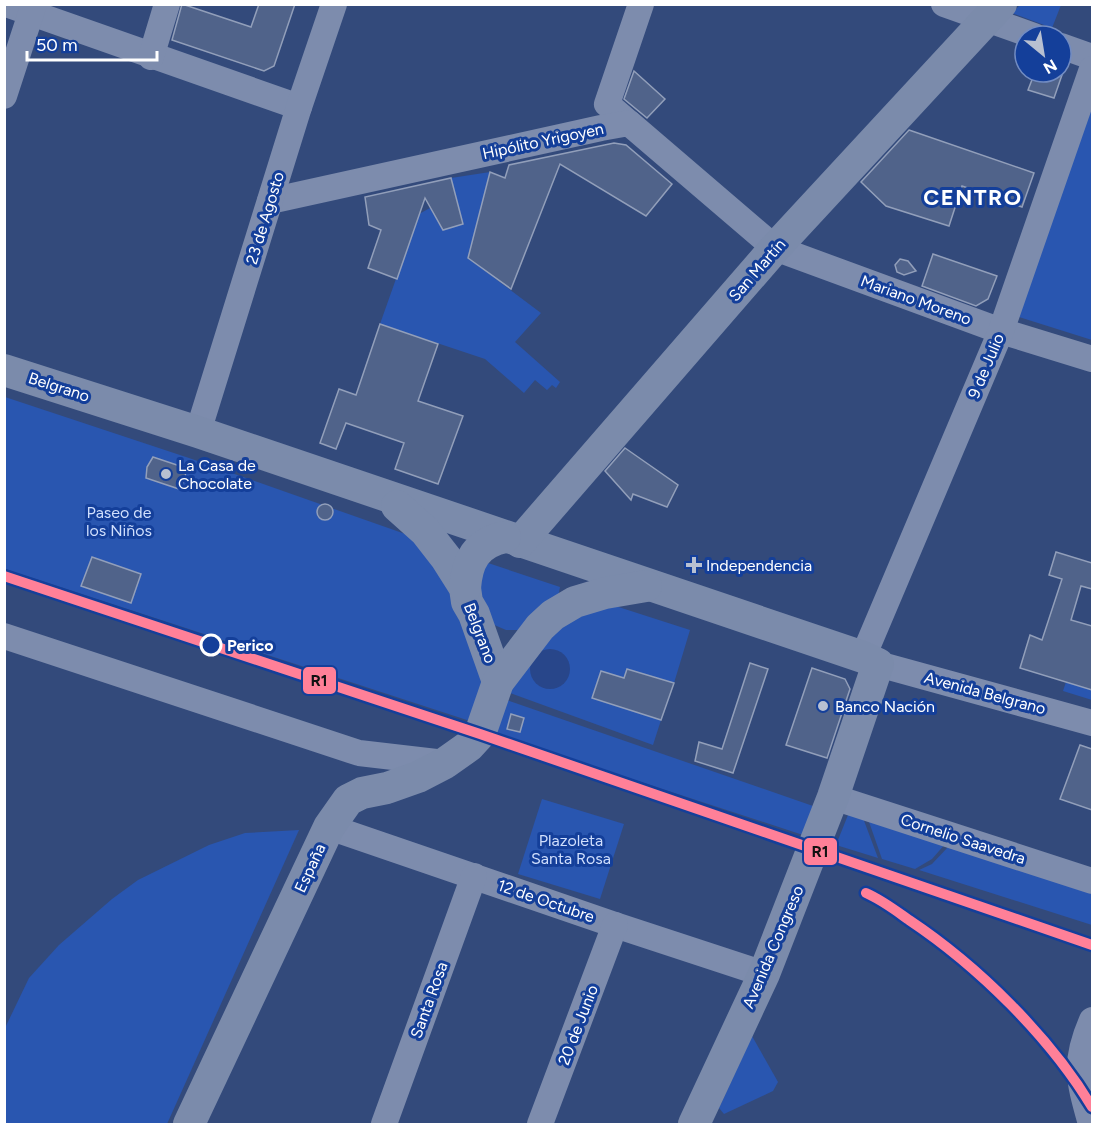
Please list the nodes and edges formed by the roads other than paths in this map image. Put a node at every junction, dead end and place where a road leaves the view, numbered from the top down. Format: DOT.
graph roads {
  1 [pos="6,4"];
  2 [pos="167,4"];
  3 [pos="334,4"];
  4 [pos="640,4"];
  5 [pos="944,4"];
  6 [pos="33,9"];
  7 [pos="994,12"];
  8 [pos="1014,24"];
  9 [pos="1073,50"];
  10 [pos="151,57"];
  11 [pos="1092,57"];
  12 [pos="1092,69"];
  13 [pos="4,96"];
  14 [pos="298,107"];
  15 [pos="604,116"];
  16 [pos="270,201"];
  17 [pos="775,248"];
  18 [pos="1001,331"];
  19 [pos="1092,359"];
  20 [pos="4,370"];
  21 [pos="198,432"];
  22 [pos="387,497"];
  23 [pos="513,539"];
  24 [pos="551,552"];
  25 [pos="650,585"];
  26 [pos="469,601"];
  27 [pos="547,621"];
  28 [pos="4,636"];
  29 [pos="870,660"];
  30 [pos="498,682"];
  31 [pos="1092,723"];
  32 [pos="445,763"];
  33 [pos="833,797"];
  34 [pos="329,827"];
  35 [pos="474,876"];
  36 [pos="1092,881"];
  37 [pos="615,925"];
  38 [pos="764,974"];
  39 [pos="1092,1020"];
  40 [pos="189,1125"];
  41 [pos="384,1125"];
  42 [pos="540,1125"];
  43 [pos="694,1125"];
  44 [pos="1091,1125"];
  1 -- 6 [label="street"];
  2 -- 10 [label="street"];
  3 -- 14 [label="street, 23 de Agosto"];
  4 -- 15 [label="street"];
  5 -- 7 [label="street"];
  6 -- 10 [label="street"];
  6 -- 13 [label="street"];
  7 -- 8 [label="street"];
  7 -- 17 [label="main road, San Martín"];
  9 -- 11 [label="street"];
  10 -- 14 [label="street"];
  12 -- 18 [label="street, 9 de Julio"];
  14 -- 16 [label="street, 23 de Agosto"];
  15 -- 16 [label="street, Hipólito Yrigoyen"];
  15 -- 17 [label="street, Hipólito Yrigoyen"];
  16 -- 21 [label="street, 23 de Agosto"];
  17 -- 18 [label="street, Mariano Moreno"];
  17 -- 23 [label="main road, San Martín"];
  18 -- 19 [label="street, Mariano Moreno"];
  18 -- 29 [label="street, 9 de Julio"];
  20 -- 21 [label="main road, Belgrano"];
  21 -- 22 [label="main road, Belgrano"];
  22 -- 23 [label="main road, Belgrano"];
  22 -- 26 [label="main road, Belgrano"];
  23 -- 24 [label="main road, Belgrano"];
  23 -- 26 [label="main road"];
  24 -- 25 [label="main road, Belgrano"];
  24 -- 27 [label="main road"];
  25 -- 27 [label="main road, Belgrano"];
  25 -- 29 [label="main road, Belgrano"];
  26 -- 27 [label="main road"];
  26 -- 30 [label="main road, Belgrano"];
  27 -- 30 [label="main road, Belgrano"];
  28 -- 32 [label="street"];
  29 -- 31 [label="street, Avenida Belgrano"];
  29 -- 33 [label="main road, Avenida Congreso"];
  30 -- 32 [label="main road, España"];
  32 -- 34 [label="main road, España"];
  33 -- 36 [label="street, Cornelio Saavedra"];
  33 -- 38 [label="main road, Avenida Congreso"];
  34 -- 35 [label="street, 12 de Octubre"];
  34 -- 40 [label="main road, España"];
  35 -- 37 [label="street, 12 de Octubre"];
  35 -- 41 [label="street, Santa Rosa"];
  37 -- 38 [label="street, 12 de Octubre"];
  37 -- 42 [label="street, 20 de Junio"];
  38 -- 43 [label="main road, Avenida Congreso"];
  39 -- 44 [label="street"];
}
